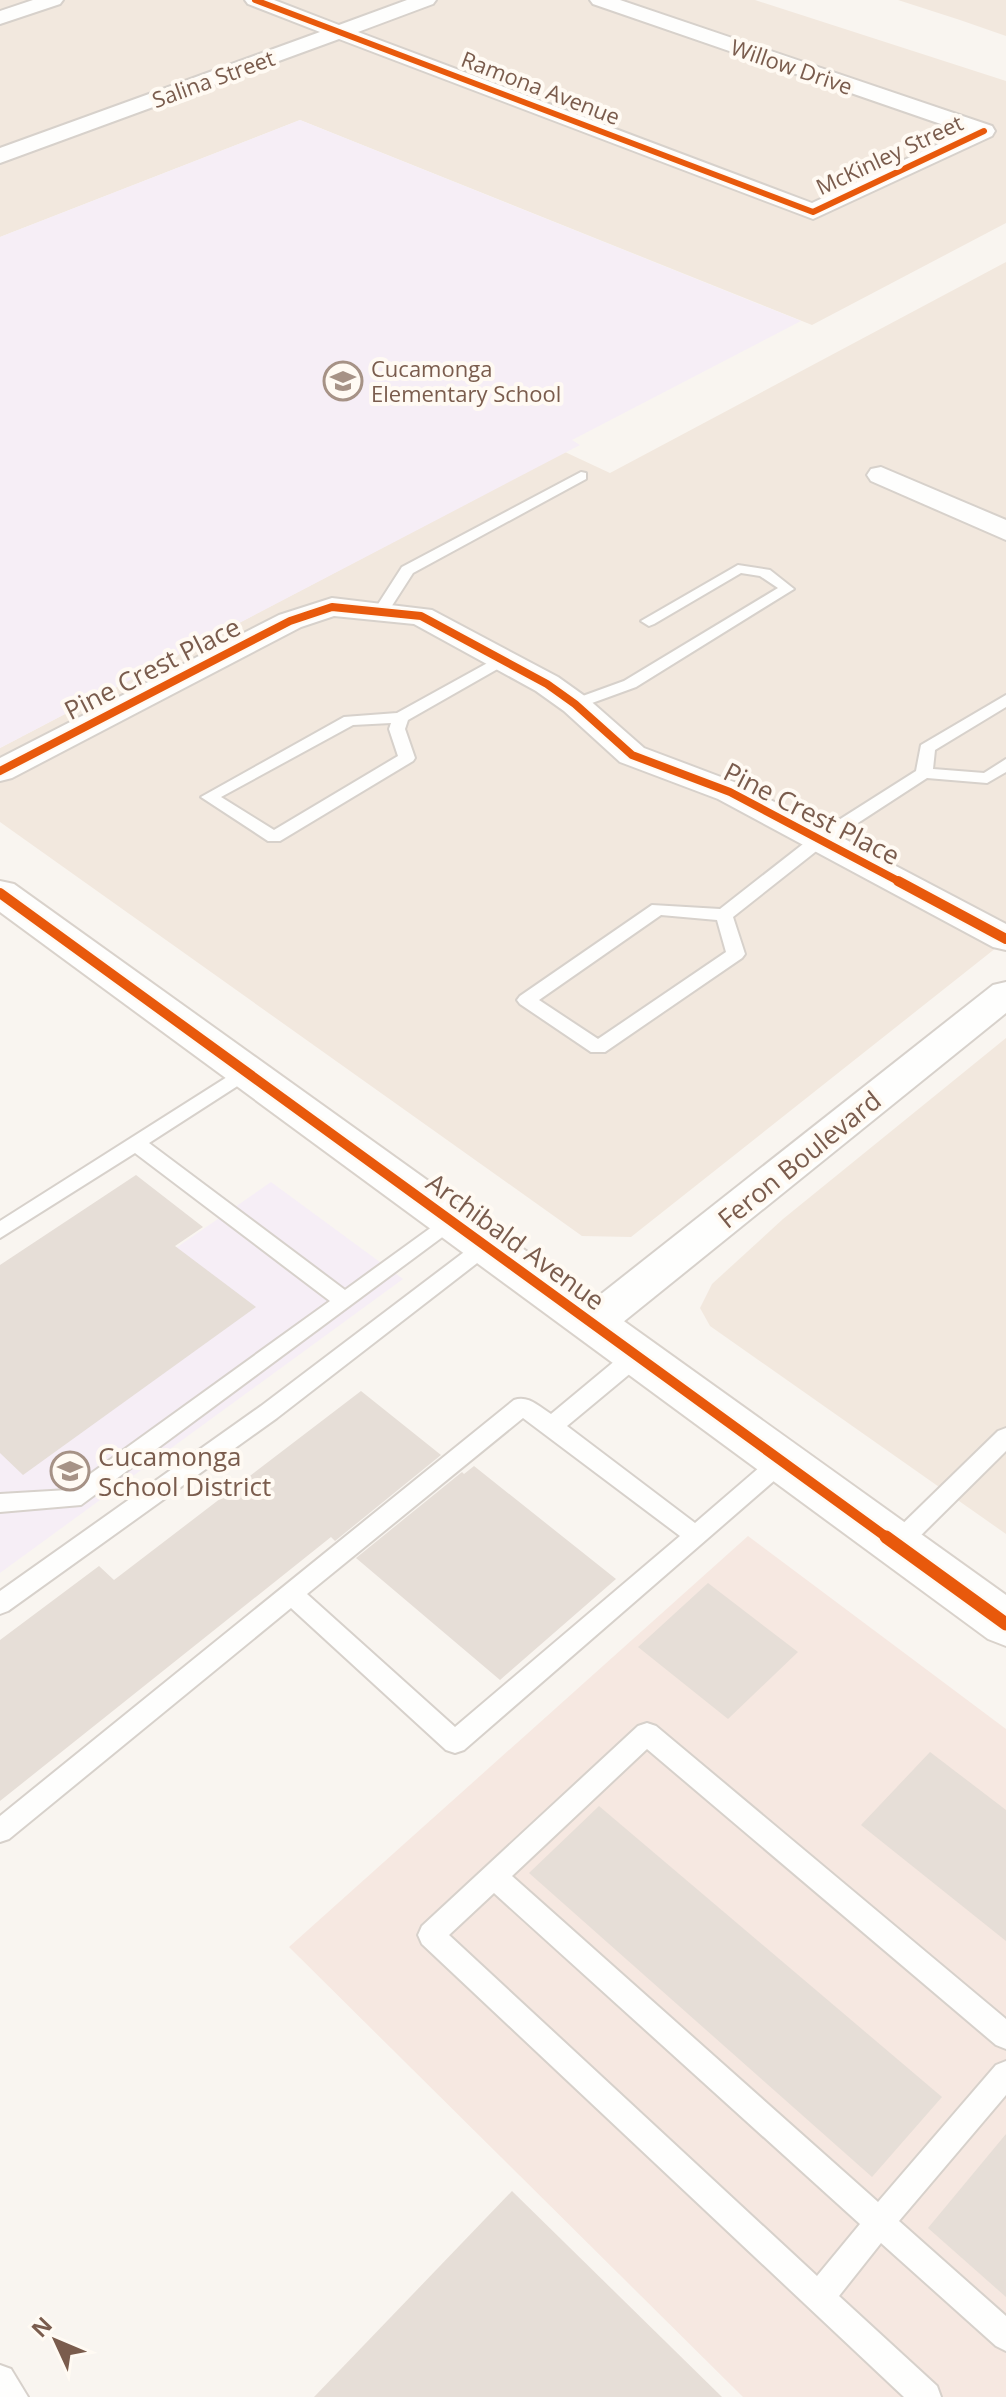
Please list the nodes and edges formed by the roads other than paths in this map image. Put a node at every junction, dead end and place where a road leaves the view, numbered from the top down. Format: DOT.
graph roads {
  1 [pos="53,0"];
  2 [pos="255,0"];
  3 [pos="426,0"];
  4 [pos="600,0"];
  5 [pos="0,18"];
  6 [pos="339,32"];
  7 [pos="984,131"];
  8 [pos="0,156"];
  9 [pos="813,212"];
  10 [pos="881,475"];
  11 [pos="581,476"];
  12 [pos="1006,531"];
  13 [pos="381,612"];
  14 [pos="649,621"];
  15 [pos="502,660"];
  16 [pos="1006,700"];
  17 [pos="575,704"];
  18 [pos="401,717"];
  19 [pos="1006,764"];
  20 [pos="0,771"];
  21 [pos="924,773"];
  22 [pos="818,841"];
  23 [pos="0,893"];
  24 [pos="724,915"];
  25 [pos="1006,939"];
  26 [pos="1006,994"];
  27 [pos="246,1071"];
  28 [pos="135,1143"];
  29 [pos="0,1231"];
  30 [pos="470,1233"];
  31 [pos="345,1301"];
  32 [pos="592,1324"];
  33 [pos="636,1356"];
  34 [pos="552,1426"];
  35 [pos="1006,1437"];
  36 [pos="782,1461"];
  37 [pos="0,1503"];
  38 [pos="696,1536"];
  39 [pos="897,1544"];
  40 [pos="290,1593"];
  41 [pos="0,1604"];
  42 [pos="1006,1624"];
  43 [pos="0,1831"];
  44 [pos="492,1875"];
  45 [pos="1006,2036"];
  46 [pos="1006,2074"];
  47 [pos="879,2222"];
  48 [pos="819,2297"];
  49 [pos="1006,2336"];
  50 [pos="0,2380"];
  51 [pos="13,2397"];
  52 [pos="926,2397"];
  1 -- 5 [label="street"];
  2 -- 6 [label="street, Ramona Avenue"];
  3 -- 6 [label="street, Salina Street"];
  4 -- 7 [label="street, Willow Drive"];
  6 -- 8 [label="street, Salina Street"];
  6 -- 9 [label="street, Ramona Avenue"];
  7 -- 9 [label="street, McKinley Street"];
  10 -- 12 [label="street"];
  11 -- 13 [label="lane"];
  13 -- 15 [label="street, Pine Crest Place"];
  13 -- 20 [label="street, Pine Crest Place"];
  14 -- 17 [label="lane"];
  15 -- 17 [label="street, Pine Crest Place"];
  15 -- 18 [label="lane"];
  16 -- 21 [label="lane"];
  17 -- 22 [label="street, Pine Crest Place"];
  18 -- 18 [label="lane"];
  19 -- 21 [label="lane"];
  21 -- 22 [label="lane"];
  22 -- 24 [label="lane"];
  22 -- 25 [label="street, Pine Crest Place"];
  23 -- 27 [label="main road, Archibald Avenue"];
  24 -- 24 [label="lane"];
  26 -- 32 [label="street, Feron Boulevard"];
  27 -- 28 [label="lane"];
  27 -- 30 [label="main road, Archibald Avenue"];
  28 -- 29 [label="lane"];
  28 -- 31 [label="lane"];
  30 -- 31 [label="lane"];
  30 -- 32 [label="main road, Archibald Avenue"];
  30 -- 41 [label="lane"];
  31 -- 37 [label="lane"];
  32 -- 33 [label="main road, Archibald Avenue"];
  33 -- 34 [label="lane"];
  33 -- 36 [label="main road, Archibald Avenue"];
  34 -- 38 [label="lane"];
  34 -- 40 [label="lane"];
  35 -- 39 [label="lane"];
  36 -- 38 [label="lane"];
  36 -- 39 [label="main road, Archibald Avenue"];
  38 -- 40 [label="lane"];
  39 -- 42 [label="main road, Archibald Avenue"];
  40 -- 43 [label="lane"];
  44 -- 45 [label="lane"];
  44 -- 47 [label="lane"];
  44 -- 48 [label="lane"];
  46 -- 47 [label="lane"];
  47 -- 48 [label="lane"];
  47 -- 49 [label="lane"];
  48 -- 52 [label="lane"];
  50 -- 51 [label="lane"];
}
